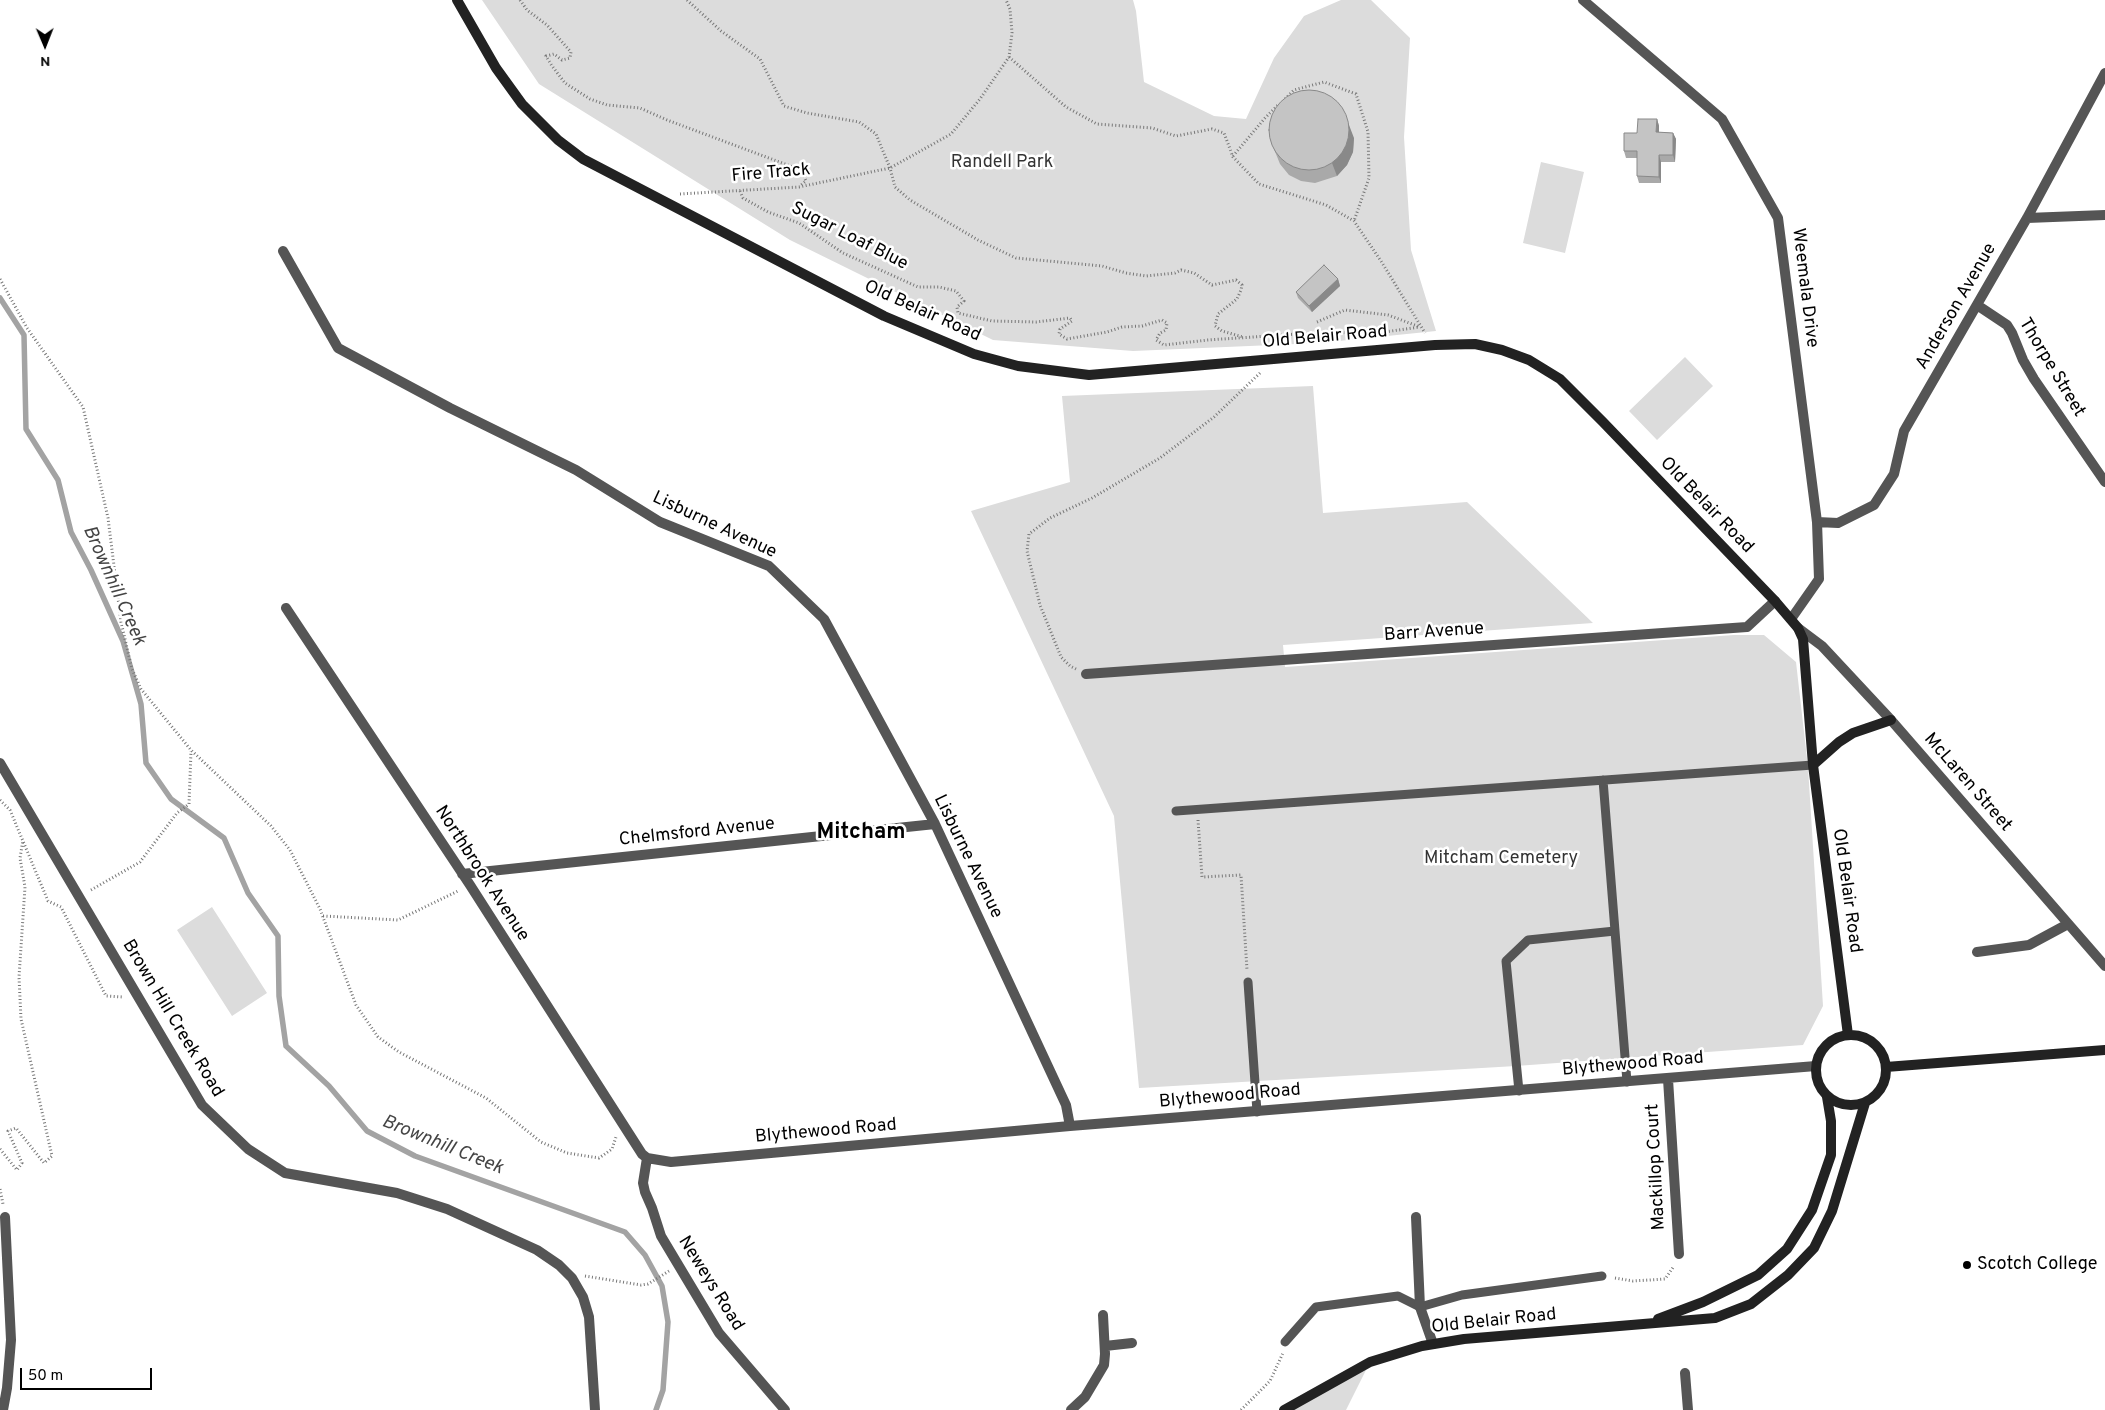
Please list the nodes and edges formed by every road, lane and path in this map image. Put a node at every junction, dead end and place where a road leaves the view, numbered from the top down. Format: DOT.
graph roads {
  1 [pos="458,0"];
  2 [pos="520,0"];
  3 [pos="687,0"];
  4 [pos="1006,0"];
  5 [pos="1583,0"];
  6 [pos="1009,57"];
  7 [pos="2105,73"];
  8 [pos="1233,157"];
  9 [pos="890,168"];
  10 [pos="799,187"];
  11 [pos="740,191"];
  12 [pos="678,194"];
  13 [pos="2105,215"];
  14 [pos="2027,218"];
  15 [pos="1354,222"];
  16 [pos="283,251"];
  17 [pos="0,279"];
  18 [pos="1977,305"];
  19 [pos="1317,322"];
  20 [pos="1420,327"];
  21 [pos="1247,339"];
  22 [pos="1435,345"];
  23 [pos="1276,359"];
  24 [pos="2105,482"];
  25 [pos="1817,522"];
  26 [pos="1775,601"];
  27 [pos="286,608"];
  28 [pos="1791,619"];
  29 [pos="1798,628"];
  30 [pos="1086,674"];
  31 [pos="1891,720"];
  32 [pos="191,750"];
  33 [pos="0,763"];
  34 [pos="1812,765"];
  35 [pos="1603,780"];
  36 [pos="0,800"];
  37 [pos="1197,810"];
  38 [pos="1176,811"];
  39 [pos="935,824"];
  40 [pos="23,840"];
  41 [pos="462,874"];
  42 [pos="470,885"];
  43 [pos="79,897"];
  44 [pos="323,916"];
  45 [pos="2068,924"];
  46 [pos="1615,931"];
  47 [pos="1977,952"];
  48 [pos="2105,966"];
  49 [pos="1248,982"];
  50 [pos="139,998"];
  51 [pos="1848,1035"];
  52 [pos="2105,1050"];
  53 [pos="1816,1066"];
  54 [pos="1886,1067"];
  55 [pos="1668,1079"];
  56 [pos="1627,1082"];
  57 [pos="1519,1091"];
  58 [pos="1827,1097"];
  59 [pos="1865,1103"];
  60 [pos="1256,1112"];
  61 [pos="621,1121"];
  62 [pos="1070,1126"];
  63 [pos="0,1149"];
  64 [pos="647,1158"];
  65 [pos="5,1217"];
  66 [pos="1416,1217"];
  67 [pos="1679,1254"];
  68 [pos="664,1274"];
  69 [pos="1602,1276"];
  70 [pos="575,1283"];
  71 [pos="1420,1307"];
  72 [pos="1103,1315"];
  73 [pos="1647,1323"];
  74 [pos="1285,1342"];
  75 [pos="1132,1343"];
  76 [pos="1433,1344"];
  77 [pos="1105,1346"];
  78 [pos="1685,1373"];
  79 [pos="1293,1406"];
  80 [pos="3,1410"];
  81 [pos="595,1410"];
  82 [pos="785,1410"];
  83 [pos="1071,1410"];
  84 [pos="1241,1410"];
  85 [pos="1284,1410"];
  86 [pos="1688,1410"];
  1 -- 23 [label="main road, Old Belair Road"];
  2 -- 10 [label="path, Sugar Loaf Blue"];
  3 -- 9 [label="path"];
  4 -- 6 [label="path"];
  5 -- 25 [label="street, Weemala Drive"];
  6 -- 8 [label="path"];
  6 -- 9 [label="path, Fire Track"];
  7 -- 14 [label="street, Anderson Avenue"];
  8 -- 15 [label="path"];
  8 -- 15 [label="path"];
  9 -- 10 [label="path, Fire Track"];
  9 -- 21 [label="path"];
  10 -- 11 [label="path, Fire Track"];
  11 -- 12 [label="path, Fire Track"];
  11 -- 21 [label="path, Sugar Loaf Blue"];
  13 -- 14 [label="street"];
  14 -- 18 [label="street, Anderson Avenue"];
  15 -- 20 [label="path"];
  16 -- 39 [label="street, Lisburne Avenue"];
  17 -- 32 [label="path"];
  18 -- 24 [label="street, Thorpe Street"];
  18 -- 25 [label="street, Anderson Avenue"];
  19 -- 20 [label="path"];
  20 -- 21 [label="path, Sugar Loaf Blue"];
  20 -- 22 [label="path"];
  22 -- 23 [label="main road, Old Belair Road"];
  22 -- 26 [label="main road, Old Belair Road"];
  23 -- 30 [label="path"];
  25 -- 28 [label="street, Weemala Drive"];
  26 -- 28 [label="main road, Old Belair Road"];
  26 -- 30 [label="street, Barr Avenue"];
  27 -- 41 [label="street, Northbrook Avenue"];
  28 -- 29 [label="main road, Old Belair Road"];
  29 -- 31 [label="street, McLaren Street"];
  29 -- 34 [label="main road, Old Belair Road"];
  31 -- 34 [label="main road"];
  31 -- 45 [label="street, McLaren Street"];
  32 -- 43 [label="path"];
  32 -- 44 [label="path"];
  33 -- 43 [label="street, Brown Hill Creek Road"];
  34 -- 35 [label="lane"];
  34 -- 51 [label="main road, Old Belair Road"];
  35 -- 37 [label="lane"];
  35 -- 46 [label="lane"];
  36 -- 40 [label="path"];
  37 -- 38 [label="lane"];
  37 -- 49 [label="path"];
  39 -- 41 [label="street, Chelmsford Avenue"];
  39 -- 62 [label="street, Lisburne Avenue"];
  40 -- 50 [label="path"];
  40 -- 63 [label="path"];
  41 -- 42 [label="street, Northbrook Avenue"];
  42 -- 44 [label="path"];
  42 -- 61 [label="street, Northbrook Avenue"];
  43 -- 50 [label="street, Brown Hill Creek Road"];
  44 -- 61 [label="path"];
  45 -- 47 [label="street"];
  45 -- 48 [label="street, McLaren Street"];
  46 -- 56 [label="lane"];
  46 -- 57 [label="lane"];
  49 -- 60 [label="lane"];
  50 -- 70 [label="street, Brown Hill Creek Road"];
  51 -- 53 [label="main road"];
  51 -- 54 [label="main road"];
  52 -- 54 [label="main road"];
  53 -- 55 [label="street, Blythewood Road"];
  53 -- 58 [label="main road"];
  54 -- 59 [label="main road"];
  55 -- 56 [label="street, Blythewood Road"];
  55 -- 67 [label="street, Mackillop Court"];
  56 -- 57 [label="street, Blythewood Road"];
  57 -- 60 [label="street, Blythewood Road"];
  58 -- 59 [label="main road"];
  58 -- 73 [label="main road, Old Belair Road"];
  59 -- 73 [label="main road, Old Belair Road"];
  60 -- 62 [label="street, Blythewood Road"];
  61 -- 64 [label="street, Northbrook Avenue"];
  62 -- 64 [label="street, Blythewood Road"];
  64 -- 82 [label="street, Neweys Road"];
  65 -- 80 [label="street"];
  66 -- 71 [label="street"];
  67 -- 69 [label="path"];
  68 -- 70 [label="path"];
  69 -- 71 [label="lane"];
  70 -- 81 [label="street, Brown Hill Creek Road"];
  71 -- 74 [label="lane"];
  71 -- 76 [label="street"];
  72 -- 77 [label="street"];
  73 -- 76 [label="main road, Old Belair Road"];
  74 -- 84 [label="path"];
  75 -- 77 [label="street"];
  76 -- 79 [label="main road, Old Belair Road"];
  77 -- 83 [label="street"];
  78 -- 86 [label="street"];
  79 -- 85 [label="main road, Old Belair Road"];
}
